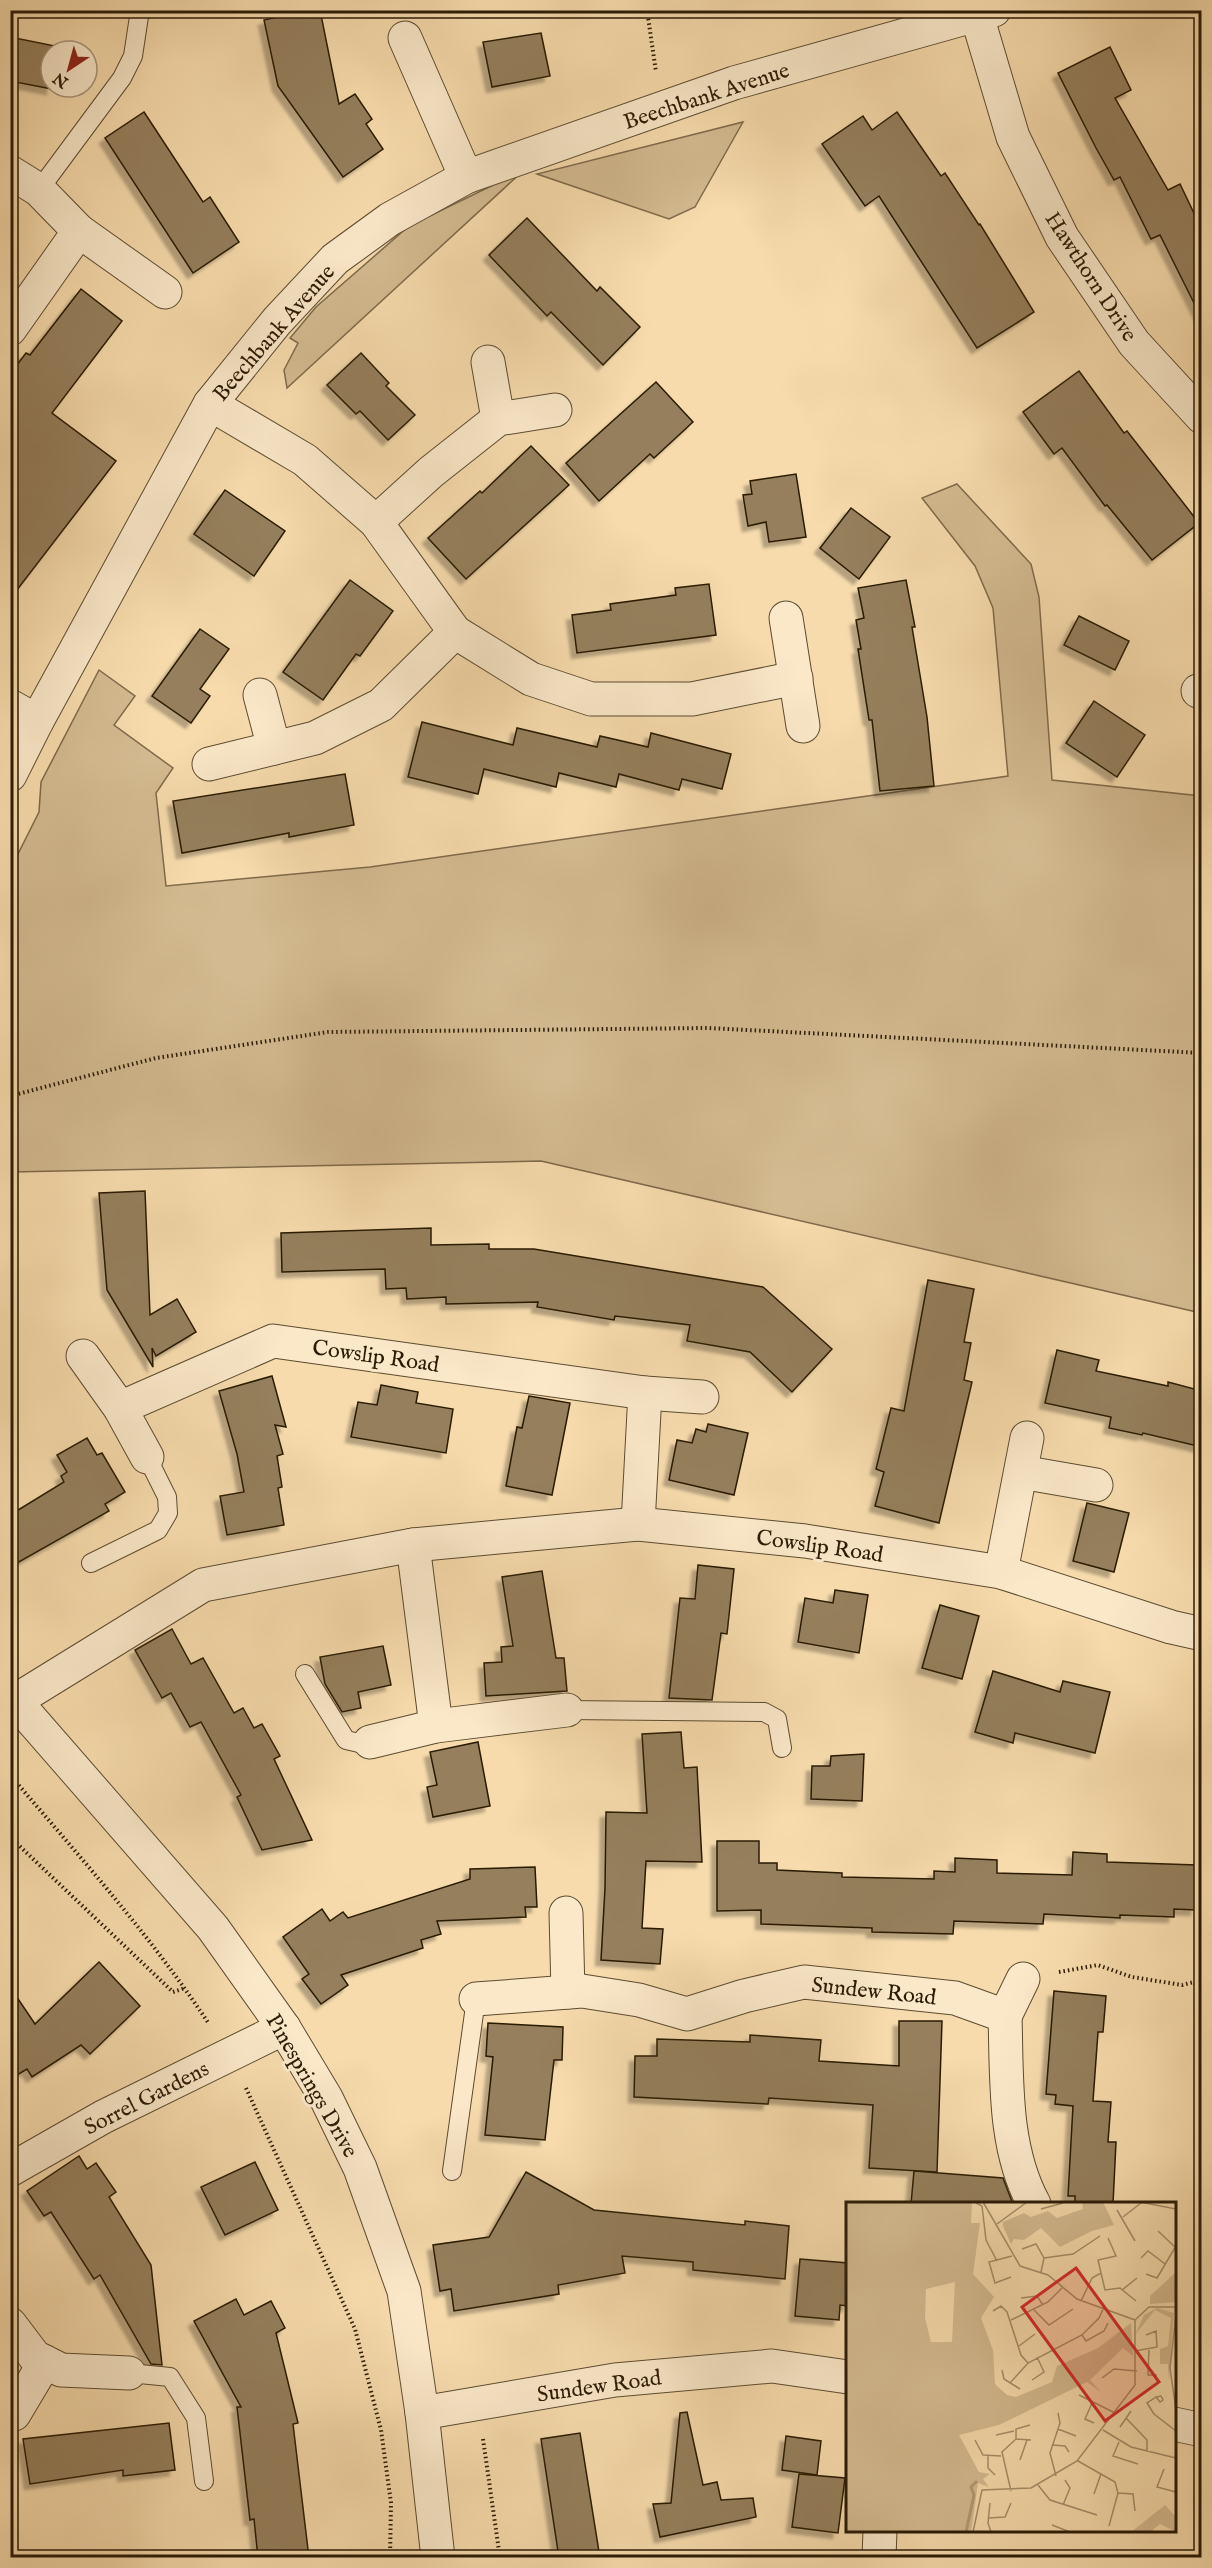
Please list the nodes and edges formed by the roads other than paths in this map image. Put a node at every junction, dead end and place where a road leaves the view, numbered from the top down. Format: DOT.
graph roads {
  1 [pos="140,10"];
  2 [pos="986,13"];
  3 [pos="405,38"];
  4 [pos="10,172"];
  5 [pos="466,177"];
  6 [pos="39,190"];
  7 [pos="79,231"];
  8 [pos="165,292"];
  9 [pos="10,329"];
  10 [pos="488,362"];
  11 [pos="210,404"];
  12 [pos="555,410"];
  13 [pos="1202,417"];
  14 [pos="498,419"];
  15 [pos="376,522"];
  16 [pos="786,618"];
  17 [pos="455,632"];
  18 [pos="796,678"];
  19 [pos="260,695"];
  20 [pos="24,714"];
  21 [pos="803,726"];
  22 [pos="274,748"];
  23 [pos="209,764"];
  24 [pos="10,775"];
  25 [pos="83,1356"];
  26 [pos="645,1393"];
  27 [pos="702,1397"];
  28 [pos="120,1408"];
  29 [pos="1028,1438"];
  30 [pos="147,1457"];
  31 [pos="1021,1472"];
  32 [pos="1096,1485"];
  33 [pos="638,1524"];
  34 [pos="413,1545"];
  35 [pos="90,1563"];
  36 [pos="1002,1572"];
  37 [pos="1202,1634"];
  38 [pos="305,1674"];
  39 [pos="13,1698"];
  40 [pos="567,1710"];
  41 [pos="436,1726"];
  42 [pos="370,1742"];
  43 [pos="782,1748"];
  44 [pos="566,1913"];
  45 [pos="1023,1979"];
  46 [pos="568,1992"];
  47 [pos="476,1999"];
  48 [pos="1005,2016"];
  49 [pos="284,2028"];
  50 [pos="10,2170"];
  51 [pos="452,2171"];
  52 [pos="1033,2202"];
  53 [pos="10,2324"];
  54 [pos="45,2362"];
  55 [pos="129,2373"];
  56 [pos="846,2377"];
  57 [pos="422,2413"];
  58 [pos="14,2414"];
  59 [pos="1176,2424"];
  60 [pos="1202,2430"];
  61 [pos="204,2481"];
  62 [pos="880,2532"];
  63 [pos="438,2558"];
  64 [pos="879,2558"];
  1 -- 6 [label="lane"];
  2 -- 5 [label="street, Beechbank Avenue"];
  2 -- 13 [label="street, Hawthorn Drive"];
  3 -- 5 [label="street"];
  4 -- 6 [label="street"];
  5 -- 11 [label="street, Beechbank Avenue"];
  6 -- 7 [label="street"];
  7 -- 8 [label="street"];
  7 -- 9 [label="street"];
  10 -- 14 [label="street"];
  11 -- 15 [label="street"];
  11 -- 20 [label="street, Beechbank Avenue"];
  12 -- 14 [label="street"];
  14 -- 15 [label="street"];
  15 -- 17 [label="street"];
  16 -- 18 [label="street"];
  17 -- 18 [label="street"];
  17 -- 22 [label="street"];
  18 -- 21 [label="street"];
  19 -- 22 [label="street"];
  20 -- 24 [label="street, Beechbank Avenue"];
  22 -- 23 [label="street"];
  25 -- 28 [label="street"];
  26 -- 27 [label="street, Cowslip Road"];
  26 -- 28 [label="street, Cowslip Road"];
  26 -- 33 [label="street"];
  28 -- 30 [label="street"];
  29 -- 31 [label="street"];
  30 -- 35 [label="lane"];
  31 -- 32 [label="street"];
  31 -- 36 [label="street"];
  33 -- 34 [label="street, Cowslip Road"];
  33 -- 36 [label="street, Cowslip Road"];
  34 -- 39 [label="street, Cowslip Road"];
  34 -- 41 [label="street"];
  36 -- 37 [label="street, Cowslip Road"];
  38 -- 42 [label="lane"];
  39 -- 49 [label="street, Pinesprings Drive"];
  40 -- 41 [label="street"];
  40 -- 43 [label="lane"];
  41 -- 42 [label="street"];
  44 -- 46 [label="street"];
  45 -- 48 [label="street"];
  46 -- 47 [label="street, Sundew Road"];
  46 -- 48 [label="street, Sundew Road"];
  47 -- 51 [label="lane"];
  48 -- 52 [label="street"];
  49 -- 50 [label="street, Sorrel Gardens"];
  49 -- 57 [label="street, Pinesprings Drive"];
  53 -- 54 [label="street"];
  54 -- 55 [label="street"];
  54 -- 58 [label="street"];
  55 -- 61 [label="lane"];
  56 -- 57 [label="street, Sundew Road"];
  57 -- 63 [label="street, Pinesprings Drive"];
  59 -- 60 [label="street"];
  62 -- 64 [label="street"];
}
